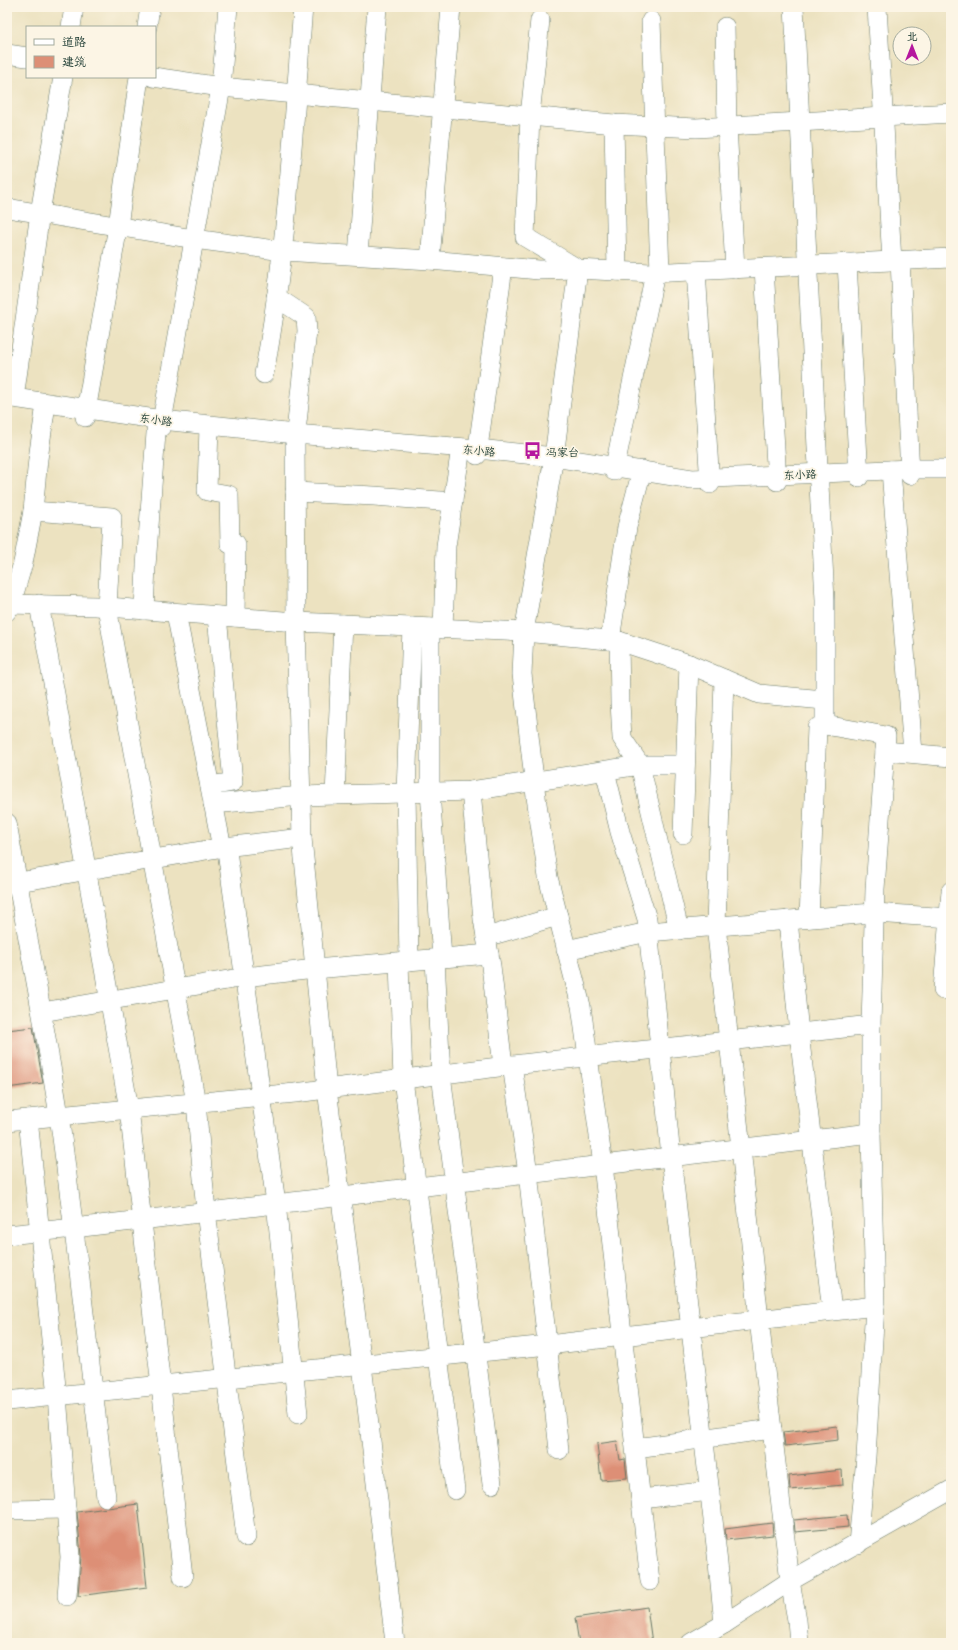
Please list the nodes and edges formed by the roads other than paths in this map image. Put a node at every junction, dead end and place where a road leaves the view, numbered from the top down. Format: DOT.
graph roads {
  1 [pos="74,7"];
  2 [pos="150,7"];
  3 [pos="228,7"];
  4 [pos="303,7"];
  5 [pos="376,7"];
  6 [pos="451,7"];
  7 [pos="794,7"];
  8 [pos="877,7"];
  9 [pos="540,20"];
  10 [pos="651,21"];
  11 [pos="71,26"];
  12 [pos="147,26"];
  13 [pos="725,27"];
  14 [pos="7,54"];
  15 [pos="26,57"];
  16 [pos="156,77"];
  17 [pos="63,78"];
  18 [pos="139,78"];
  19 [pos="221,87"];
  20 [pos="296,95"];
  21 [pos="370,102"];
  22 [pos="443,108"];
  23 [pos="951,113"];
  24 [pos="530,116"];
  25 [pos="883,118"];
  26 [pos="800,122"];
  27 [pos="614,124"];
  28 [pos="655,125"];
  29 [pos="727,126"];
  30 [pos="7,208"];
  31 [pos="40,214"];
  32 [pos="118,226"];
  33 [pos="194,239"];
  34 [pos="283,251"];
  35 [pos="358,255"];
  36 [pos="951,258"];
  37 [pos="430,260"];
  38 [pos="896,261"];
  39 [pos="847,263"];
  40 [pos="807,265"];
  41 [pos="503,267"];
  42 [pos="764,268"];
  43 [pos="578,269"];
  44 [pos="735,269"];
  45 [pos="617,271"];
  46 [pos="696,271"];
  47 [pos="658,273"];
  48 [pos="276,297"];
  49 [pos="264,374"];
  50 [pos="9,400"];
  51 [pos="45,407"];
  52 [pos="85,413"];
  53 [pos="159,424"];
  54 [pos="209,429"];
  55 [pos="295,438"];
  56 [pos="469,451"];
  57 [pos="553,459"];
  58 [pos="615,469"];
  59 [pos="951,469"];
  60 [pos="901,472"];
  61 [pos="641,473"];
  62 [pos="858,474"];
  63 [pos="951,474"];
  64 [pos="819,476"];
  65 [pos="777,478"];
  66 [pos="710,481"];
  67 [pos="295,492"];
  68 [pos="453,502"];
  69 [pos="33,511"];
  70 [pos="40,604"];
  71 [pos="8,606"];
  72 [pos="107,607"];
  73 [pos="144,610"];
  74 [pos="176,613"];
  75 [pos="226,617"];
  76 [pos="296,622"];
  77 [pos="343,624"];
  78 [pos="428,628"];
  79 [pos="524,632"];
  80 [pos="614,641"];
  81 [pos="689,664"];
  82 [pos="724,679"];
  83 [pos="824,700"];
  84 [pos="826,725"];
  85 [pos="885,751"];
  86 [pos="913,753"];
  87 [pos="951,757"];
  88 [pos="640,765"];
  89 [pos="685,765"];
  90 [pos="605,771"];
  91 [pos="534,782"];
  92 [pos="210,786"];
  93 [pos="472,791"];
  94 [pos="430,792"];
  95 [pos="406,793"];
  96 [pos="335,795"];
  97 [pos="300,796"];
  98 [pos="213,804"];
  99 [pos="7,823"];
  100 [pos="683,834"];
  101 [pos="302,838"];
  102 [pos="224,847"];
  103 [pos="152,859"];
  104 [pos="86,870"];
  105 [pos="12,883"];
  106 [pos="951,891"];
  107 [pos="875,913"];
  108 [pos="558,916"];
  109 [pos="809,918"];
  110 [pos="950,918"];
  111 [pos="788,920"];
  112 [pos="716,926"];
  113 [pos="679,930"];
  114 [pos="648,932"];
  115 [pos="487,945"];
  116 [pos="566,950"];
  117 [pos="439,958"];
  118 [pos="404,961"];
  119 [pos="315,969"];
  120 [pos="245,977"];
  121 [pos="175,989"];
  122 [pos="943,990"];
  123 [pos="109,1000"];
  124 [pos="42,1012"];
  125 [pos="871,1026"];
  126 [pos="799,1033"];
  127 [pos="729,1041"];
  128 [pos="660,1049"];
  129 [pos="588,1057"];
  130 [pos="507,1066"];
  131 [pos="441,1074"];
  132 [pos="403,1079"];
  133 [pos="327,1088"];
  134 [pos="262,1096"];
  135 [pos="196,1102"];
  136 [pos="128,1109"];
  137 [pos="59,1116"];
  138 [pos="28,1120"];
  139 [pos="7,1121"];
  140 [pos="871,1133"];
  141 [pos="812,1140"];
  142 [pos="742,1148"];
  143 [pos="671,1156"];
  144 [pos="602,1165"];
  145 [pos="528,1173"];
  146 [pos="455,1182"];
  147 [pos="416,1187"];
  148 [pos="340,1196"];
  149 [pos="276,1203"];
  150 [pos="206,1211"];
  151 [pos="142,1219"];
  152 [pos="74,1228"];
  153 [pos="40,1231"];
  154 [pos="7,1235"];
  155 [pos="875,1306"];
  156 [pos="832,1311"];
  157 [pos="759,1320"];
  158 [pos="691,1328"];
  159 [pos="622,1336"];
  160 [pos="548,1345"];
  161 [pos="476,1353"];
  162 [pos="439,1357"];
  163 [pos="362,1365"];
  164 [pos="294,1372"];
  165 [pos="228,1378"];
  166 [pos="161,1385"];
  167 [pos="92,1392"];
  168 [pos="57,1396"];
  169 [pos="7,1401"];
  170 [pos="298,1414"];
  171 [pos="772,1429"];
  172 [pos="704,1438"];
  173 [pos="636,1448"];
  174 [pos="559,1450"];
  175 [pos="492,1484"];
  176 [pos="455,1490"];
  177 [pos="951,1490"];
  178 [pos="710,1491"];
  179 [pos="106,1497"];
  180 [pos="641,1499"];
  181 [pos="66,1509"];
  182 [pos="7,1510"];
  183 [pos="246,1537"];
  184 [pos="858,1544"];
  185 [pos="183,1577"];
  186 [pos="650,1581"];
  187 [pos="790,1581"];
  188 [pos="67,1596"];
  189 [pos="724,1624"];
  190 [pos="394,1637"];
  191 [pos="691,1643"];
  192 [pos="799,1643"];
  1 -- 11 [label="street"];
  2 -- 12 [label="street"];
  3 -- 19 [label="street"];
  4 -- 20 [label="street"];
  5 -- 21 [label="street"];
  6 -- 22 [label="street"];
  7 -- 26 [label="street"];
  8 -- 25 [label="street"];
  9 -- 24 [label="street"];
  10 -- 28 [label="street"];
  13 -- 29 [label="street"];
  14 -- 15 [label="street"];
  16 -- 19 [label="street"];
  17 -- 31 [label="street"];
  18 -- 32 [label="street"];
  19 -- 20 [label="street"];
  19 -- 33 [label="street"];
  20 -- 21 [label="street"];
  20 -- 34 [label="street"];
  21 -- 22 [label="street"];
  21 -- 35 [label="street"];
  22 -- 24 [label="street"];
  22 -- 37 [label="street"];
  23 -- 25 [label="street"];
  24 -- 27 [label="street"];
  24 -- 43 [label="street"];
  25 -- 26 [label="street"];
  25 -- 38 [label="street"];
  26 -- 29 [label="street"];
  26 -- 40 [label="street"];
  27 -- 28 [label="street"];
  27 -- 45 [label="street"];
  28 -- 29 [label="street"];
  28 -- 47 [label="street"];
  29 -- 44 [label="street"];
  30 -- 31 [label="street"];
  31 -- 32 [label="street"];
  31 -- 50 [label="street"];
  32 -- 33 [label="street"];
  32 -- 52 [label="street"];
  33 -- 34 [label="street"];
  33 -- 53 [label="street"];
  34 -- 35 [label="street"];
  34 -- 48 [label="street"];
  35 -- 37 [label="street"];
  36 -- 38 [label="street"];
  37 -- 41 [label="street"];
  38 -- 39 [label="street"];
  38 -- 60 [label="street"];
  39 -- 40 [label="street"];
  39 -- 62 [label="street"];
  40 -- 42 [label="street"];
  40 -- 64 [label="street"];
  41 -- 43 [label="street"];
  41 -- 56 [label="street"];
  42 -- 44 [label="street"];
  42 -- 65 [label="street"];
  43 -- 45 [label="street"];
  43 -- 57 [label="street"];
  44 -- 46 [label="street"];
  45 -- 47 [label="street"];
  46 -- 47 [label="street"];
  46 -- 66 [label="street"];
  47 -- 58 [label="street"];
  48 -- 49 [label="street"];
  48 -- 55 [label="street"];
  50 -- 51 [label="street, 东小路"];
  51 -- 52 [label="street, 东小路"];
  51 -- 69 [label="street"];
  52 -- 53 [label="street, 东小路"];
  53 -- 54 [label="street, 东小路"];
  53 -- 73 [label="street"];
  54 -- 55 [label="street, 东小路"];
  54 -- 75 [label="street"];
  55 -- 56 [label="street, 东小路"];
  55 -- 67 [label="street"];
  56 -- 57 [label="street, 东小路"];
  56 -- 68 [label="street"];
  57 -- 58 [label="street, 东小路"];
  57 -- 79 [label="street"];
  58 -- 61 [label="street, 东小路"];
  59 -- 60 [label="street, 东小路"];
  60 -- 62 [label="street, 东小路"];
  60 -- 63 [label="street, 东小路"];
  60 -- 86 [label="street"];
  61 -- 66 [label="street, 东小路"];
  61 -- 80 [label="street"];
  62 -- 64 [label="street, 东小路"];
  64 -- 65 [label="street, 东小路"];
  64 -- 83 [label="street"];
  65 -- 66 [label="street, 东小路"];
  67 -- 68 [label="street"];
  67 -- 76 [label="street"];
  68 -- 78 [label="street"];
  69 -- 71 [label="street"];
  69 -- 72 [label="street"];
  70 -- 71 [label="street"];
  70 -- 72 [label="street"];
  70 -- 104 [label="street"];
  72 -- 73 [label="street"];
  72 -- 103 [label="street"];
  73 -- 74 [label="street"];
  74 -- 75 [label="street"];
  74 -- 92 [label="street"];
  75 -- 76 [label="street"];
  75 -- 92 [label="street"];
  76 -- 77 [label="street"];
  76 -- 97 [label="street"];
  77 -- 78 [label="street"];
  77 -- 96 [label="street"];
  78 -- 79 [label="street"];
  78 -- 94 [label="street"];
  78 -- 95 [label="street"];
  79 -- 80 [label="street"];
  79 -- 91 [label="street"];
  80 -- 81 [label="street"];
  80 -- 88 [label="street"];
  81 -- 82 [label="street"];
  81 -- 89 [label="street"];
  82 -- 83 [label="street"];
  82 -- 112 [label="street"];
  83 -- 84 [label="street"];
  84 -- 85 [label="street"];
  84 -- 109 [label="street"];
  85 -- 86 [label="street"];
  85 -- 107 [label="street"];
  86 -- 87 [label="street"];
  88 -- 89 [label="street"];
  88 -- 90 [label="street"];
  88 -- 113 [label="street"];
  89 -- 100 [label="street"];
  90 -- 91 [label="street"];
  90 -- 114 [label="street"];
  91 -- 93 [label="street"];
  91 -- 108 [label="street"];
  92 -- 98 [label="street"];
  93 -- 94 [label="street"];
  93 -- 115 [label="street"];
  94 -- 95 [label="street"];
  94 -- 117 [label="street"];
  95 -- 96 [label="street"];
  95 -- 118 [label="street"];
  96 -- 97 [label="street"];
  97 -- 98 [label="street"];
  97 -- 101 [label="street"];
  98 -- 102 [label="street"];
  99 -- 105 [label="street"];
  101 -- 102 [label="street"];
  101 -- 119 [label="street"];
  102 -- 103 [label="street"];
  102 -- 120 [label="street"];
  103 -- 104 [label="street"];
  103 -- 121 [label="street"];
  104 -- 105 [label="street"];
  104 -- 123 [label="street"];
  105 -- 124 [label="street"];
  106 -- 110 [label="street"];
  107 -- 109 [label="street"];
  107 -- 110 [label="street"];
  107 -- 125 [label="street"];
  108 -- 115 [label="street"];
  108 -- 116 [label="street"];
  109 -- 111 [label="street"];
  110 -- 122 [label="street"];
  111 -- 112 [label="street"];
  111 -- 126 [label="street"];
  112 -- 113 [label="street"];
  112 -- 127 [label="street"];
  113 -- 114 [label="street"];
  114 -- 116 [label="street"];
  114 -- 128 [label="street"];
  115 -- 117 [label="street"];
  115 -- 130 [label="street"];
  116 -- 129 [label="street"];
  117 -- 118 [label="street"];
  117 -- 131 [label="street"];
  118 -- 119 [label="street"];
  118 -- 132 [label="street"];
  119 -- 120 [label="street"];
  119 -- 133 [label="street"];
  120 -- 121 [label="street"];
  120 -- 134 [label="street"];
  121 -- 123 [label="street"];
  121 -- 135 [label="street"];
  123 -- 124 [label="street"];
  123 -- 136 [label="street"];
  124 -- 137 [label="street"];
  125 -- 126 [label="street"];
  125 -- 140 [label="street"];
  126 -- 127 [label="street"];
  126 -- 141 [label="street"];
  127 -- 128 [label="street"];
  127 -- 142 [label="street"];
  128 -- 129 [label="street"];
  128 -- 143 [label="street"];
  129 -- 130 [label="street"];
  129 -- 144 [label="street"];
  130 -- 131 [label="street"];
  130 -- 145 [label="street"];
  131 -- 132 [label="street"];
  131 -- 146 [label="street"];
  132 -- 133 [label="street"];
  132 -- 147 [label="street"];
  133 -- 134 [label="street"];
  133 -- 148 [label="street"];
  134 -- 135 [label="street"];
  134 -- 149 [label="street"];
  135 -- 136 [label="street"];
  135 -- 150 [label="street"];
  136 -- 137 [label="street"];
  136 -- 151 [label="street"];
  137 -- 138 [label="street"];
  137 -- 152 [label="street"];
  138 -- 139 [label="street"];
  138 -- 153 [label="street"];
  140 -- 141 [label="street"];
  140 -- 155 [label="street"];
  141 -- 142 [label="street"];
  141 -- 156 [label="street"];
  142 -- 143 [label="street"];
  142 -- 157 [label="street"];
  143 -- 144 [label="street"];
  143 -- 158 [label="street"];
  144 -- 145 [label="street"];
  144 -- 159 [label="street"];
  145 -- 146 [label="street"];
  145 -- 160 [label="street"];
  146 -- 147 [label="street"];
  146 -- 161 [label="street"];
  147 -- 148 [label="street"];
  147 -- 162 [label="street"];
  148 -- 149 [label="street"];
  148 -- 163 [label="street"];
  149 -- 150 [label="street"];
  149 -- 164 [label="street"];
  150 -- 151 [label="street"];
  150 -- 165 [label="street"];
  151 -- 152 [label="street"];
  151 -- 166 [label="street"];
  152 -- 153 [label="street"];
  152 -- 167 [label="street"];
  153 -- 154 [label="street"];
  153 -- 168 [label="street"];
  155 -- 156 [label="street"];
  155 -- 184 [label="street"];
  156 -- 157 [label="street"];
  157 -- 158 [label="street"];
  157 -- 171 [label="street"];
  158 -- 159 [label="street"];
  158 -- 172 [label="street"];
  159 -- 160 [label="street"];
  159 -- 173 [label="street"];
  160 -- 161 [label="street"];
  160 -- 174 [label="street"];
  161 -- 162 [label="street"];
  161 -- 175 [label="street"];
  162 -- 163 [label="street"];
  162 -- 176 [label="street"];
  163 -- 164 [label="street"];
  163 -- 190 [label="street"];
  164 -- 165 [label="street"];
  164 -- 170 [label="street"];
  165 -- 166 [label="street"];
  165 -- 183 [label="street"];
  166 -- 167 [label="street"];
  166 -- 185 [label="street"];
  167 -- 168 [label="street"];
  167 -- 179 [label="street"];
  168 -- 169 [label="street"];
  168 -- 181 [label="street"];
  171 -- 172 [label="street"];
  171 -- 187 [label="street"];
  172 -- 173 [label="street"];
  172 -- 178 [label="street"];
  173 -- 180 [label="street"];
  177 -- 184 [label="street"];
  178 -- 180 [label="street"];
  178 -- 189 [label="street"];
  180 -- 186 [label="street"];
  181 -- 182 [label="street"];
  181 -- 188 [label="street"];
  184 -- 187 [label="street"];
  187 -- 189 [label="street"];
  187 -- 192 [label="street"];
  189 -- 191 [label="street"];
}
